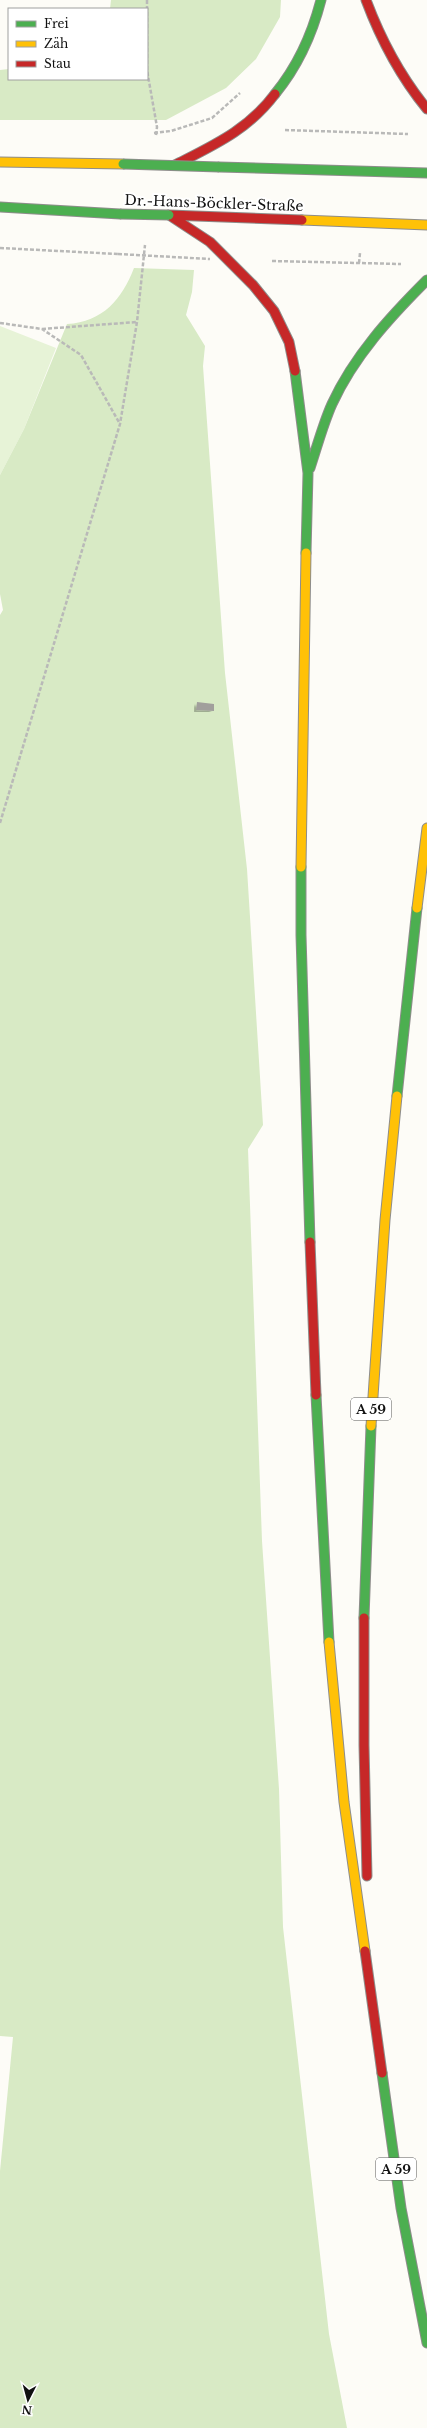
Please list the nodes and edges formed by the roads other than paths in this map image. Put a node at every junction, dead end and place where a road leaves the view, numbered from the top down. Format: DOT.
graph roads {
  1 [pos="321,0"];
  2 [pos="366,0"];
  3 [pos="427,109"];
  4 [pos="0,162"];
  5 [pos="175,165"];
  6 [pos="427,173"];
  7 [pos="0,208"];
  8 [pos="169,215"];
  9 [pos="427,225"];
  10 [pos="427,280"];
  11 [pos="308,472"];
  12 [pos="427,828"];
  13 [pos="368,1889"];
  14 [pos="368,1905"];
  15 [pos="372,1993"];
  16 [pos="427,2343"];
  1 -- 5 [label="main road"];
  2 -- 3 [label="main road"];
  4 -- 5 [label="main road, bridge"];
  5 -- 6 [label="main road, bridge"];
  7 -- 8 [label="main road, Dr.-Hans-Böckler-Straße, bridge"];
  8 -- 9 [label="main road, Dr.-Hans-Böckler-Straße"];
  8 -- 11 [label="main road"];
  10 -- 11 [label="main road"];
  11 -- 15 [label="main road"];
  12 -- 13 [label="main road, A 59"];
  14 -- 15 [label="main road, A 59"];
  15 -- 16 [label="main road, A 59"];
}
